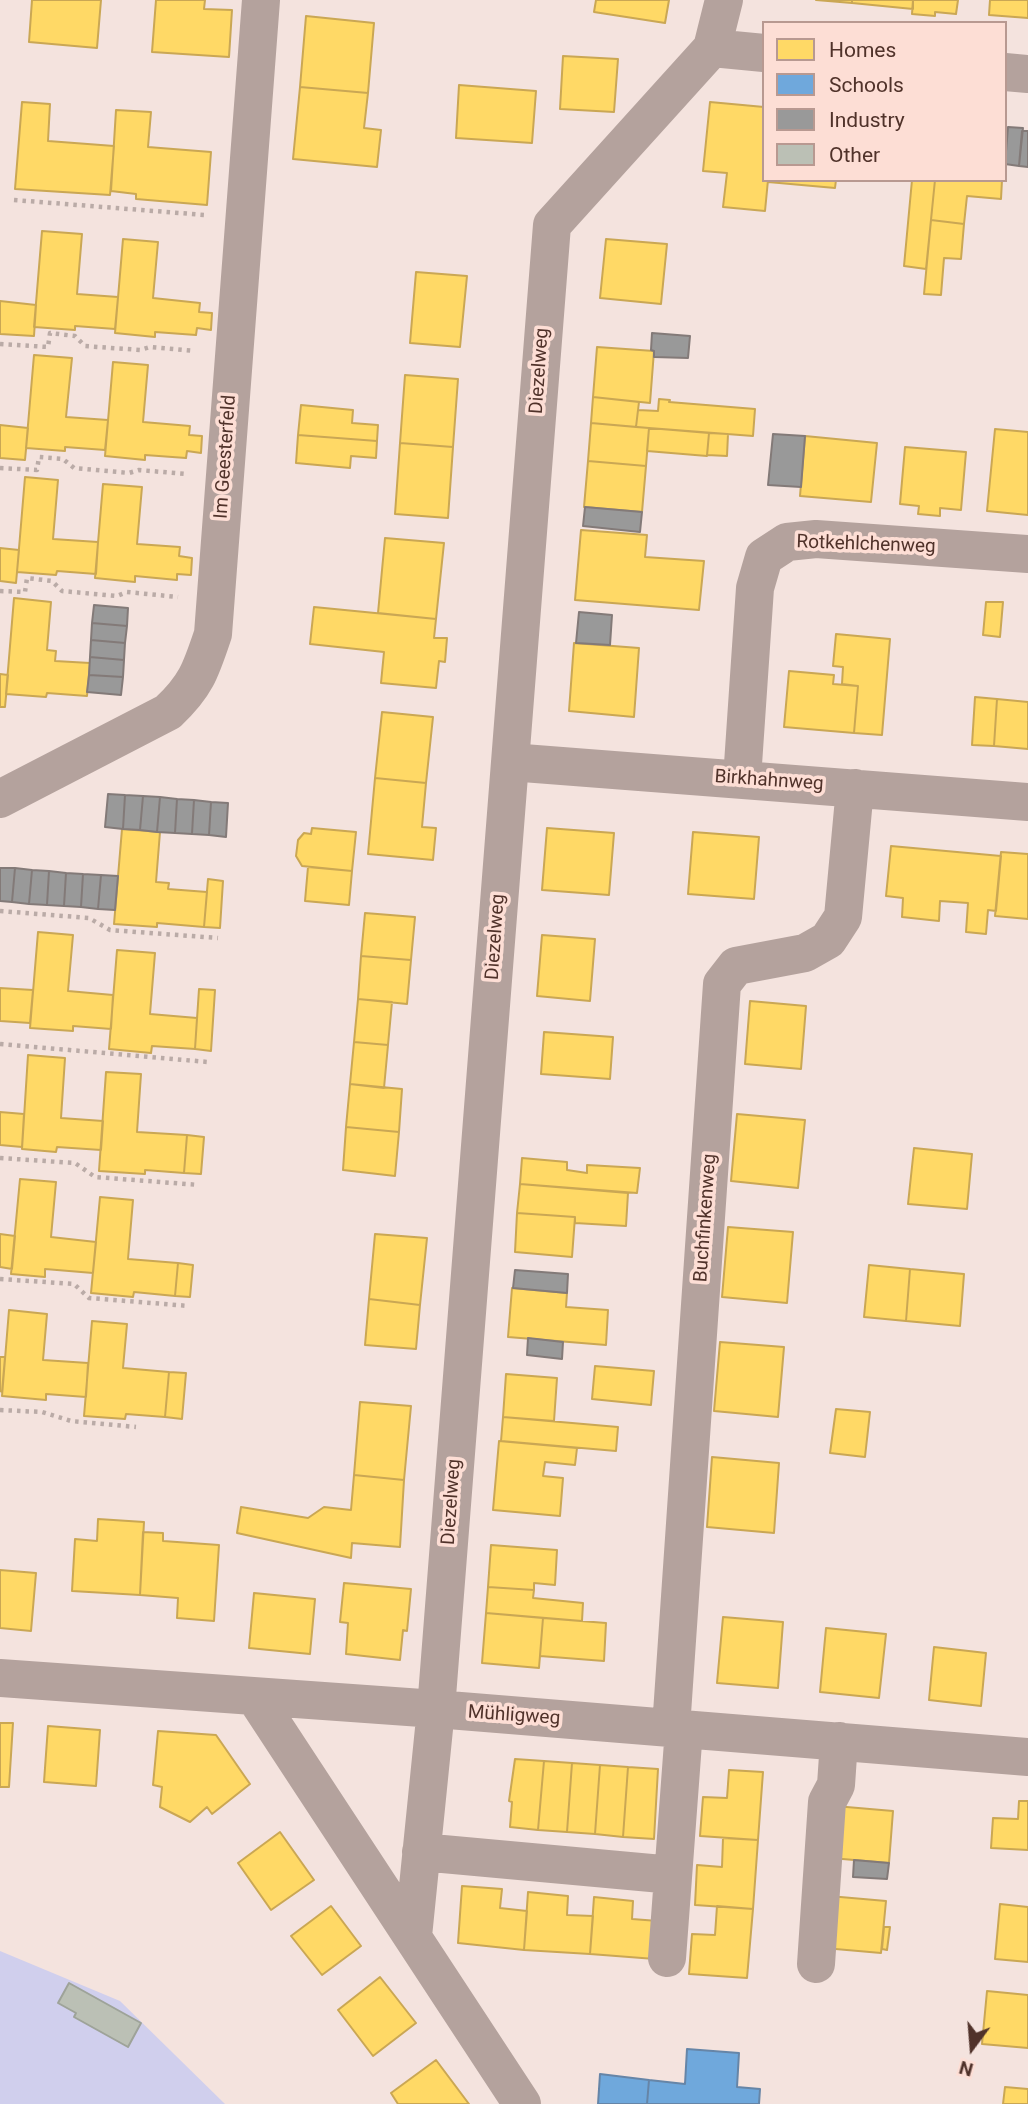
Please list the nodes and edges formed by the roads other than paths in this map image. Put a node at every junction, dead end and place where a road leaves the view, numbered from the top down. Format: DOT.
graph roads {
  1 [pos="261,0"];
  2 [pos="724,0"];
  3 [pos="712,48"];
  4 [pos="762,52"];
  5 [pos="1007,72"];
  6 [pos="1028,74"];
  7 [pos="1028,554"];
  8 [pos="510,762"];
  9 [pos="741,779"];
  10 [pos="855,788"];
  11 [pos="0,799"];
  12 [pos="1028,802"];
  13 [pos="0,1678"];
  14 [pos="255,1697"];
  15 [pos="436,1709"];
  16 [pos="677,1728"];
  17 [pos="839,1741"];
  18 [pos="1028,1757"];
  19 [pos="421,1852"];
  20 [pos="673,1875"];
  21 [pos="413,1936"];
  22 [pos="667,1958"];
  23 [pos="816,1964"];
  24 [pos="522,2104"];
  1 -- 11 [label="street, Im Geesterfeld"];
  2 -- 3 [label="street, Diezelweg"];
  3 -- 4 [label="street"];
  3 -- 8 [label="street, Diezelweg"];
  5 -- 6 [label="street"];
  7 -- 9 [label="street, Rotkehlchenweg"];
  8 -- 9 [label="street, Birkhahnweg"];
  8 -- 15 [label="street, Diezelweg"];
  9 -- 10 [label="street, Birkhahnweg"];
  10 -- 12 [label="street, Birkhahnweg"];
  10 -- 16 [label="street, Buchfinkenweg"];
  13 -- 14 [label="street, Mühligweg"];
  14 -- 15 [label="street, Mühligweg"];
  14 -- 21 [label="street"];
  15 -- 16 [label="street, Mühligweg"];
  15 -- 19 [label="street, Diezelweg"];
  16 -- 17 [label="street, Mühligweg"];
  16 -- 20 [label="street, Buchfinkenweg"];
  17 -- 18 [label="street, Mühligweg"];
  17 -- 23 [label="street"];
  19 -- 20 [label="street"];
  19 -- 21 [label="street, Diezelweg"];
  20 -- 22 [label="street, Buchfinkenweg"];
  21 -- 24 [label="street"];
}
